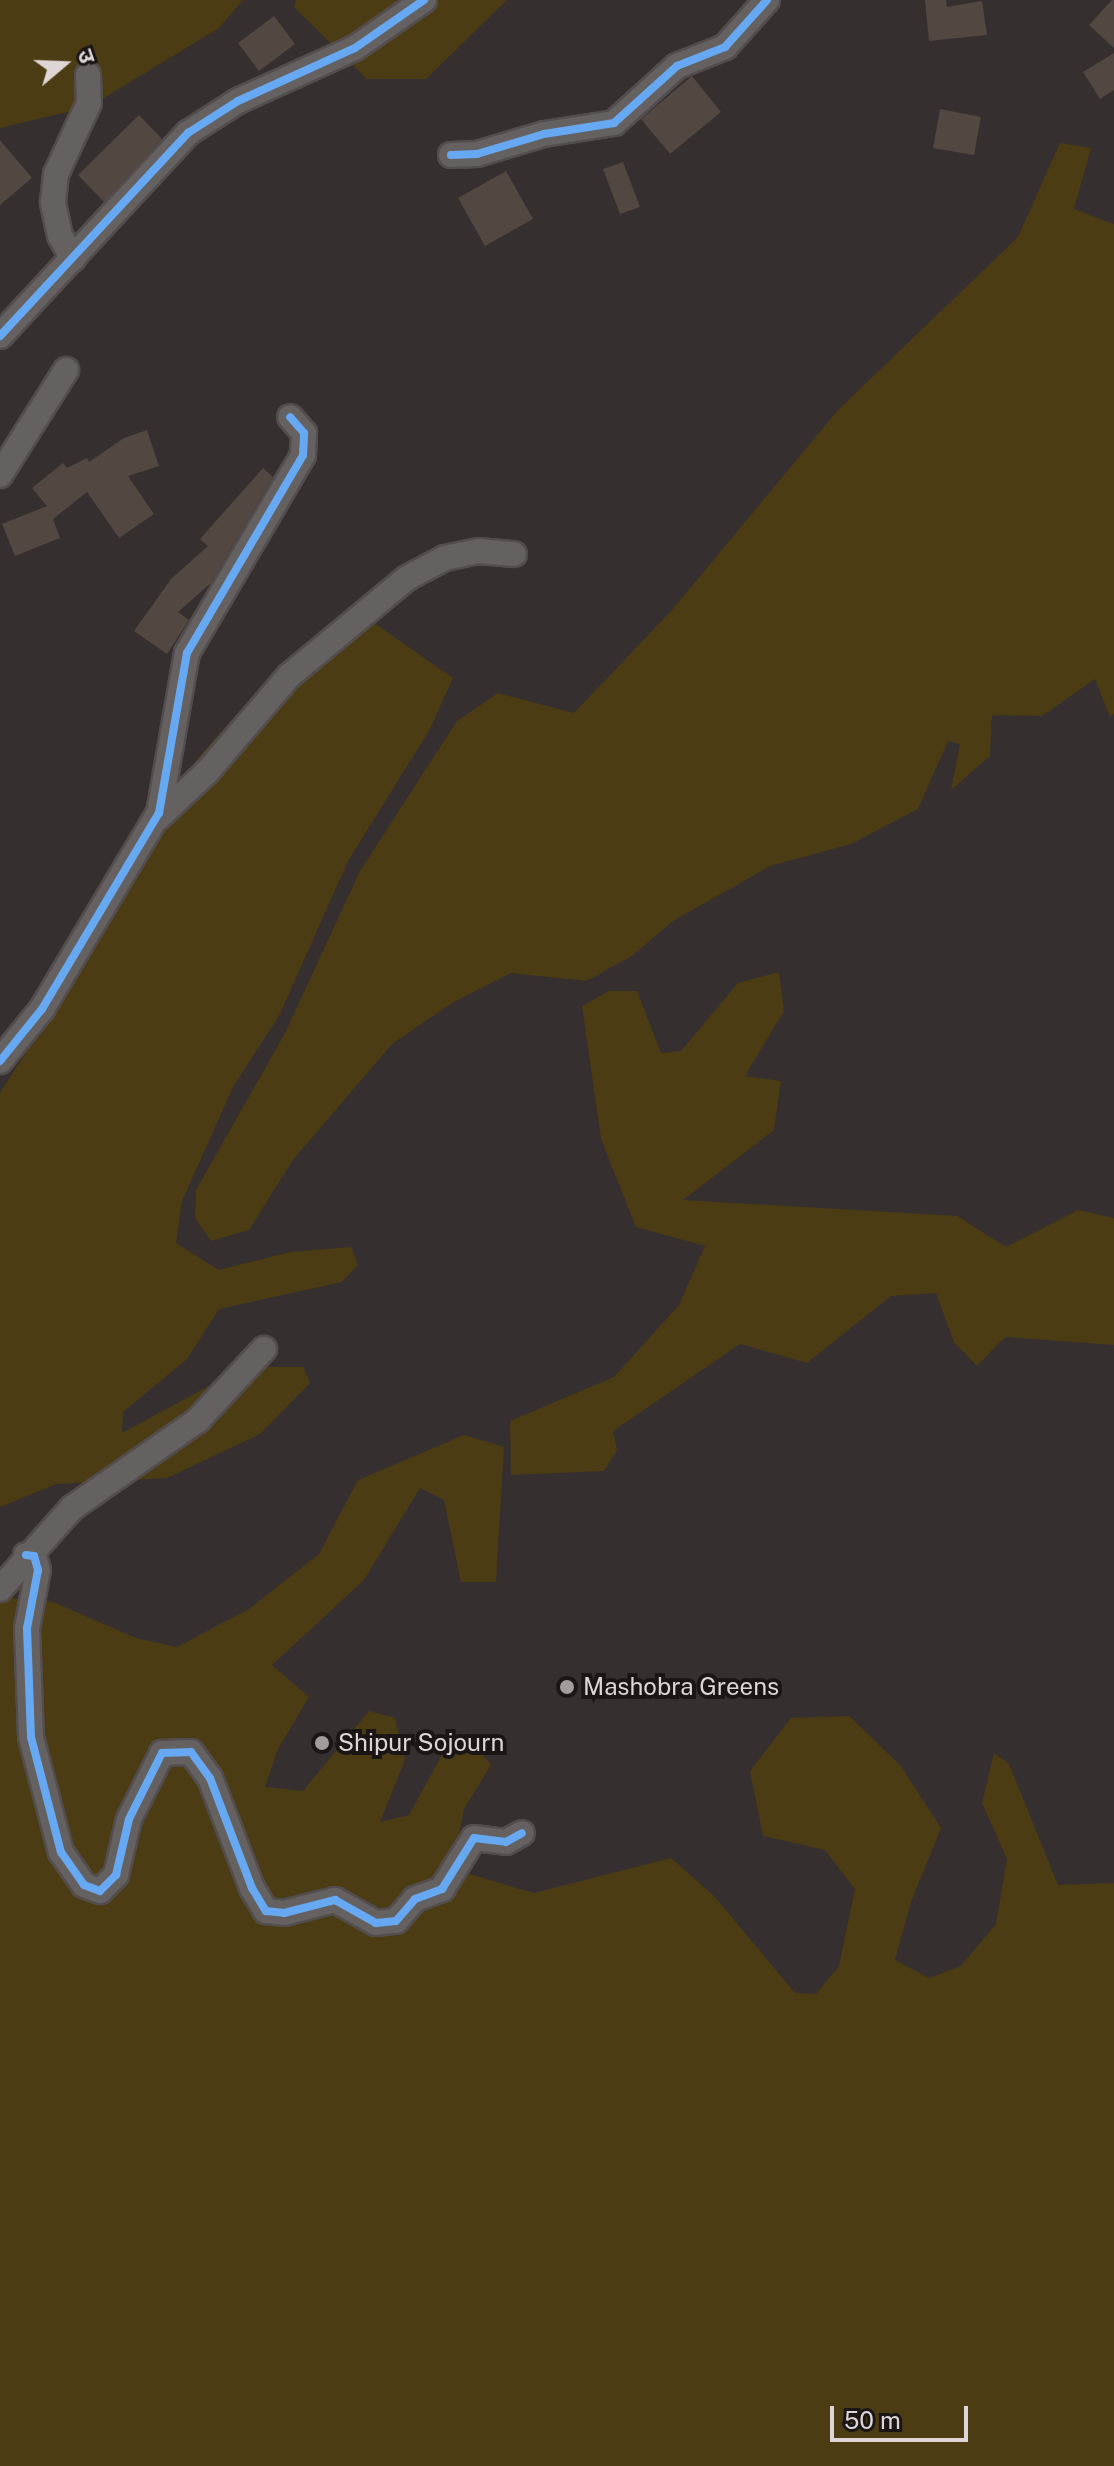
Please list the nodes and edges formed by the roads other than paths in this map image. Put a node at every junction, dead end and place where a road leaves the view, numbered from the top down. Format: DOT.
graph roads {
  1 [pos="424,0"];
  2 [pos="767,0"];
  3 [pos="88,75"];
  4 [pos="451,155"];
  5 [pos="73,259"];
  6 [pos="0,336"];
  7 [pos="66,370"];
  8 [pos="290,417"];
  9 [pos="0,475"];
  10 [pos="514,554"];
  11 [pos="155,821"];
  12 [pos="0,1061"];
  13 [pos="264,1349"];
  14 [pos="26,1555"];
  15 [pos="0,1589"];
  16 [pos="522,1833"];
  1 -- 5 [label="street"];
  2 -- 4 [label="street"];
  3 -- 5 [label="street"];
  5 -- 6 [label="street"];
  7 -- 9 [label="street"];
  8 -- 11 [label="street"];
  10 -- 11 [label="street"];
  11 -- 12 [label="street"];
  13 -- 14 [label="street"];
  14 -- 15 [label="street"];
  14 -- 16 [label="street"];
}
